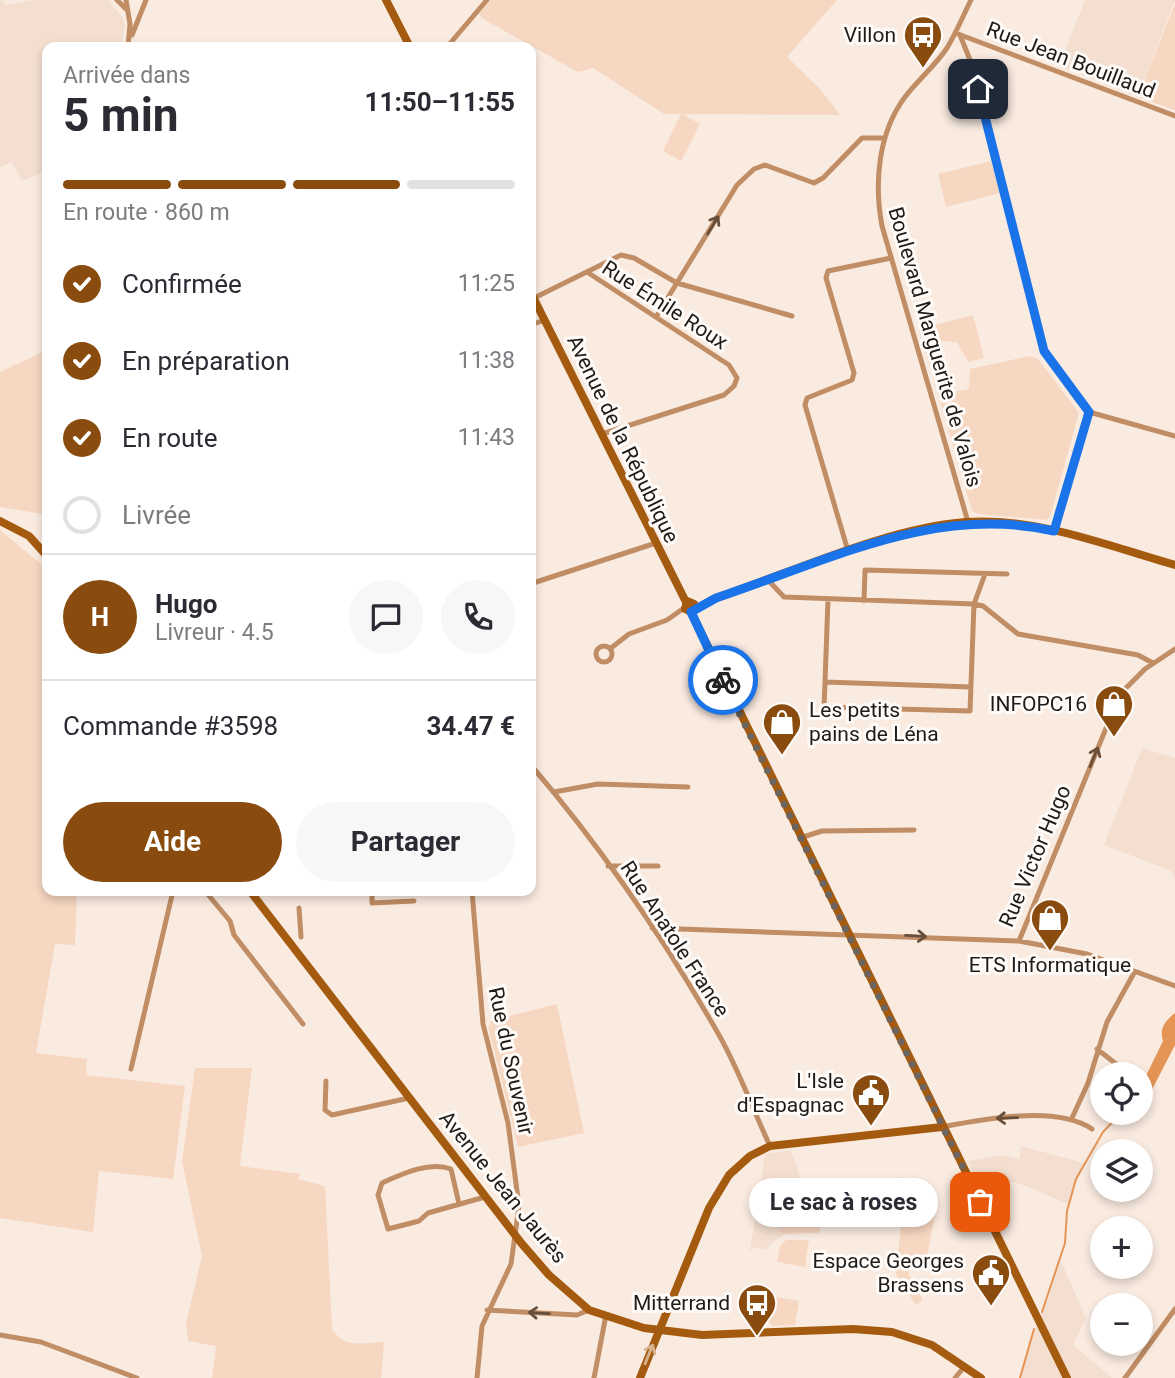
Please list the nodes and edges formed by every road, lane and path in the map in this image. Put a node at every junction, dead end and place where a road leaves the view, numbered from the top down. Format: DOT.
graph roads {
  1 [pos="117,0"];
  2 [pos="126,0"];
  3 [pos="146,0"];
  4 [pos="386,0"];
  5 [pos="487,0"];
  6 [pos="971,0"];
  7 [pos="128,12"];
  8 [pos="957,34"];
  9 [pos="131,38"];
  10 [pos="130,42"];
  11 [pos="407,42"];
  12 [pos="451,42"];
  13 [pos="1175,116"];
  14 [pos="885,138"];
  15 [pos="891,258"];
  16 [pos="587,272"];
  17 [pos="677,283"];
  18 [pos="536,292"];
  19 [pos="536,302"];
  20 [pos="792,316"];
  21 [pos="656,317"];
  22 [pos="545,320"];
  23 [pos="536,323"];
  24 [pos="1089,412"];
  25 [pos="602,434"];
  26 [pos="1175,436"];
  27 [pos="0,521"];
  28 [pos="968,522"];
  29 [pos="1054,531"];
  30 [pos="656,543"];
  31 [pos="42,550"];
  32 [pos="848,552"];
  33 [pos="1175,565"];
  34 [pos="985,573"];
  35 [pos="1007,574"];
  36 [pos="768,580"];
  37 [pos="536,582"];
  38 [pos="828,599"];
  39 [pos="864,601"];
  40 [pos="974,604"];
  41 [pos="688,606"];
  42 [pos="611,649"];
  43 [pos="1175,649"];
  44 [pos="1153,663"];
  45 [pos="825,682"];
  46 [pos="971,687"];
  47 [pos="536,771"];
  48 [pos="688,787"];
  49 [pos="554,792"];
  50 [pos="914,830"];
  51 [pos="800,838"];
  52 [pos="608,866"];
  53 [pos="658,866"];
  54 [pos="172,896"];
  55 [pos="209,896"];
  56 [pos="254,896"];
  57 [pos="372,896"];
  58 [pos="472,896"];
  59 [pos="414,901"];
  60 [pos="299,908"];
  61 [pos="652,928"];
  62 [pos="848,933"];
  63 [pos="301,937"];
  64 [pos="1019,941"];
  65 [pos="1134,973"];
  66 [pos="1175,986"];
  67 [pos="303,1024"];
  68 [pos="1097,1049"];
  69 [pos="1114,1062"];
  70 [pos="131,1069"];
  71 [pos="326,1081"];
  72 [pos="409,1098"];
  73 [pos="1072,1118"];
  74 [pos="942,1127"];
  75 [pos="1092,1129"];
  76 [pos="770,1146"];
  77 [pos="485,1197"];
  78 [pos="459,1204"];
  79 [pos="517,1238"];
  80 [pos="1175,1309"];
  81 [pos="487,1310"];
  82 [pos="589,1310"];
  83 [pos="606,1315"];
  84 [pos="660,1331"];
  85 [pos="0,1335"];
  86 [pos="965,1366"];
  87 [pos="109,1368"];
  88 [pos="109,1378"];
  89 [pos="138,1378"];
  90 [pos="477,1378"];
  91 [pos="594,1378"];
  92 [pos="640,1378"];
  93 [pos="955,1378"];
  94 [pos="981,1378"];
  95 [pos="1067,1378"];
  96 [pos="1125,1378"];
  1 -- 7 [label="street"];
  2 -- 7 [label="street"];
  3 -- 9 [label="street"];
  4 -- 11 [label="main road"];
  5 -- 12 [label="street"];
  6 -- 8 [label="street, Boulevard Marguerite de Valois"];
  7 -- 9 [label="street"];
  8 -- 13 [label="street, Rue Jean Bouillaud"];
  8 -- 14 [label="street, Boulevard Marguerite de Valois"];
  8 -- 24 [label="street"];
  9 -- 10 [label="street"];
  14 -- 15 [label="street, Boulevard Marguerite de Valois"];
  17 -- 14 [label="street, one-way"];
  15 -- 28 [label="street, Boulevard Marguerite de Valois"];
  15 -- 32 [label="street"];
  16 -- 17 [label="street"];
  16 -- 18 [label="street"];
  16 -- 21 [label="street, Rue Émile Roux"];
  17 -- 20 [label="street"];
  17 -- 21 [label="street"];
  19 -- 22 [label="main road, Avenue de la République"];
  21 -- 25 [label="street, Rue Émile Roux"];
  22 -- 23 [label="street"];
  22 -- 25 [label="main road, Avenue de la République"];
  24 -- 26 [label="street"];
  24 -- 29 [label="street"];
  25 -- 30 [label="main road, Avenue de la République"];
  27 -- 31 [label="main road"];
  28 -- 29 [label="main road"];
  28 -- 32 [label="main road"];
  29 -- 33 [label="main road"];
  30 -- 37 [label="street"];
  30 -- 41 [label="main road, Avenue de la République"];
  32 -- 36 [label="main road"];
  34 -- 35 [label="street"];
  34 -- 39 [label="street"];
  34 -- 40 [label="street"];
  36 -- 38 [label="street"];
  36 -- 41 [label="main road"];
  38 -- 39 [label="street"];
  38 -- 45 [label="street"];
  39 -- 40 [label="street"];
  40 -- 44 [label="street"];
  40 -- 46 [label="street"];
  41 -- 42 [label="street"];
  41 -- 51 [label="main road, Avenue de la République"];
  43 -- 44 [label="street, Rue Victor Hugo"];
  64 -- 44 [label="street, Rue Victor Hugo, one-way"];
  45 -- 46 [label="street"];
  45 -- 46 [label="street"];
  47 -- 49 [label="street, Rue Anatole France"];
  48 -- 49 [label="street"];
  49 -- 52 [label="street, Rue Anatole France"];
  50 -- 51 [label="street"];
  51 -- 62 [label="main road, Avenue de la République"];
  52 -- 53 [label="street"];
  52 -- 61 [label="street, Rue Anatole France"];
  54 -- 70 [label="street"];
  55 -- 67 [label="street"];
  56 -- 72 [label="main road, Avenue Jean Jaurès"];
  57 -- 59 [label="street"];
  58 -- 79 [label="street, Rue du Souvenir"];
  60 -- 63 [label="street"];
  61 -- 62 [label="street, Rue Victor Hugo"];
  61 -- 76 [label="street, Rue Anatole France"];
  62 -- 64 [label="street, Rue Victor Hugo, one-way"];
  62 -- 74 [label="main road, Avenue de la République"];
  64 -- 65 [label="street"];
  65 -- 66 [label="street"];
  65 -- 68 [label="street"];
  68 -- 69 [label="street"];
  68 -- 73 [label="street"];
  71 -- 72 [label="street"];
  72 -- 77 [label="main road, Avenue Jean Jaurès"];
  73 -- 74 [label="street, one-way"];
  73 -- 75 [label="street"];
  74 -- 76 [label="main road"];
  74 -- 95 [label="main road, Avenue de la République"];
  76 -- 84 [label="main road"];
  77 -- 78 [label="street"];
  77 -- 79 [label="main road, Avenue Jean Jaurès"];
  78 -- 78 [label="street"];
  79 -- 81 [label="street, Rue du Souvenir"];
  79 -- 82 [label="main road, Avenue Jean Jaurès"];
  80 -- 96 [label="street"];
  82 -- 81 [label="street, one-way"];
  81 -- 90 [label="street, Rue du Souvenir"];
  82 -- 83 [label="main road, Avenue Jean Jaurès"];
  83 -- 84 [label="main road, Avenue Jean Jaurès"];
  83 -- 91 [label="street"];
  84 -- 86 [label="main road, Avenue Jean Jaurès"];
  92 -- 84 [label="main road, one-way"];
  85 -- 87 [label="street"];
  86 -- 93 [label="street"];
  86 -- 94 [label="main road, Avenue Jean Jaurès"];
  87 -- 88 [label="street"];
  87 -- 89 [label="street"];
}
